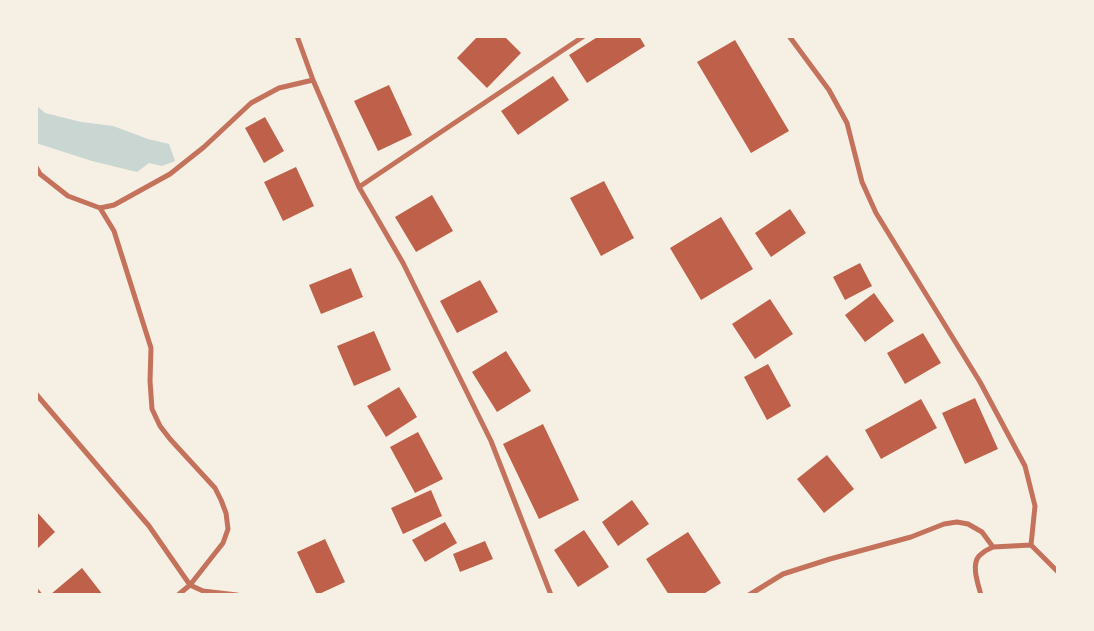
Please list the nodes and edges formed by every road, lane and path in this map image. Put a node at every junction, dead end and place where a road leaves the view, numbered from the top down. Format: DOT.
graph roads {
  1 [pos="297,36"];
  2 [pos="584,36"];
  3 [pos="789,36"];
  4 [pos="313,80"];
  5 [pos="36,168"];
  6 [pos="359,187"];
  7 [pos="100,208"];
  8 [pos="36,394"];
  9 [pos="1031,545"];
  10 [pos="993,547"];
  11 [pos="1058,572"];
  12 [pos="190,585"];
  13 [pos="36,590"];
  14 [pos="40,595"];
  15 [pos="178,595"];
  16 [pos="237,595"];
  17 [pos="551,595"];
  18 [pos="749,595"];
  19 [pos="981,595"];
  1 -- 4 [label="street"];
  2 -- 6 [label="street"];
  3 -- 9 [label="street"];
  4 -- 6 [label="street"];
  4 -- 7 [label="street"];
  5 -- 7 [label="street"];
  6 -- 17 [label="street"];
  7 -- 12 [label="street"];
  8 -- 12 [label="street"];
  9 -- 10 [label="street"];
  9 -- 11 [label="street"];
  10 -- 18 [label="street"];
  10 -- 19 [label="street"];
  12 -- 15 [label="street"];
  12 -- 16 [label="street"];
  13 -- 14 [label="street"];
}
